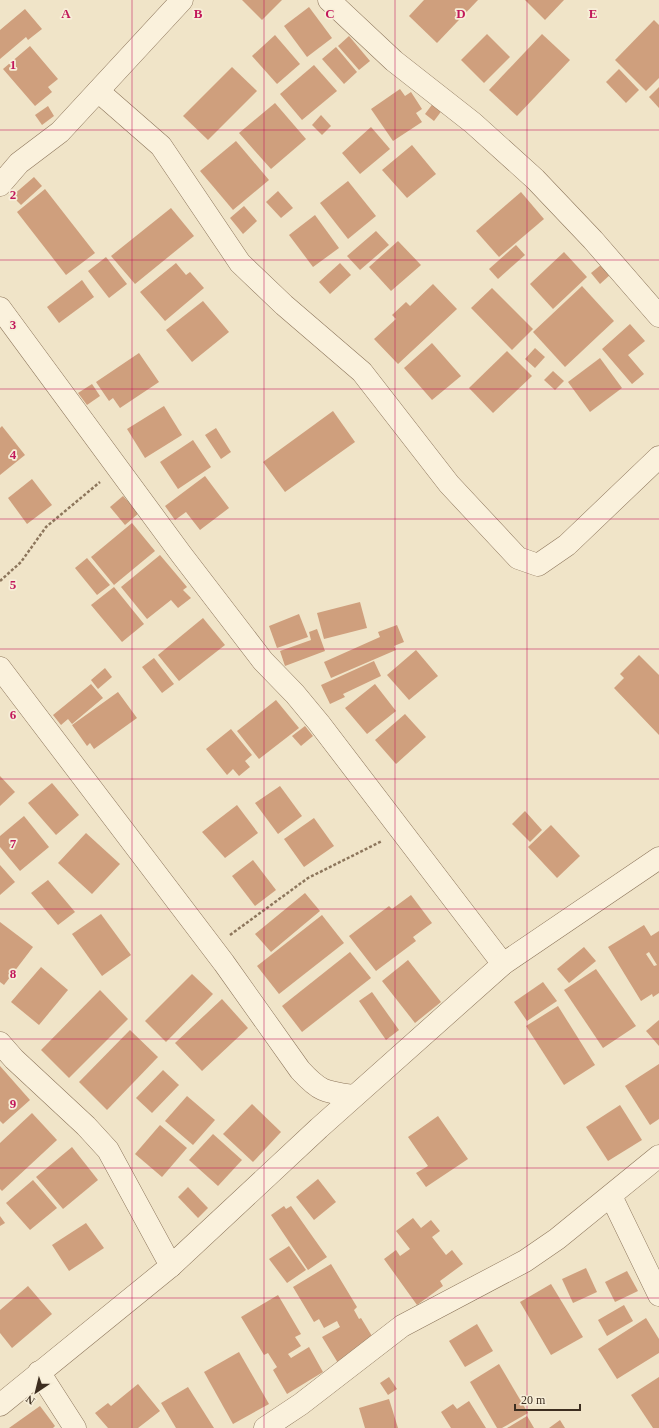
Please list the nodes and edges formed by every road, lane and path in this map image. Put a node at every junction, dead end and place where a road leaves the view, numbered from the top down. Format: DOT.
graph roads {
  1 [pos="329,0"];
  2 [pos="170,4"];
  3 [pos="98,91"];
  4 [pos="0,185"];
  5 [pos="0,308"];
  6 [pos="659,316"];
  7 [pos="659,457"];
  8 [pos="117,469"];
  9 [pos="0,581"];
  10 [pos="0,668"];
  11 [pos="401,831"];
  12 [pos="659,858"];
  13 [pos="212,948"];
  14 [pos="503,964"];
  15 [pos="0,1042"];
  16 [pos="354,1096"];
  17 [pos="659,1156"];
  18 [pos="611,1196"];
  19 [pos="171,1266"];
  20 [pos="659,1295"];
  21 [pos="39,1372"];
  22 [pos="2,1398"];
  23 [pos="75,1428"];
  24 [pos="265,1428"];
  1 -- 6 [label="street"];
  2 -- 3 [label="street"];
  3 -- 4 [label="street"];
  3 -- 7 [label="street"];
  5 -- 8 [label="street"];
  8 -- 9 [label="path"];
  8 -- 11 [label="street"];
  10 -- 13 [label="street"];
  11 -- 13 [label="path"];
  11 -- 14 [label="street"];
  12 -- 14 [label="street"];
  13 -- 16 [label="street"];
  14 -- 16 [label="street"];
  15 -- 19 [label="street"];
  16 -- 19 [label="street"];
  17 -- 18 [label="street"];
  18 -- 20 [label="street"];
  18 -- 24 [label="street"];
  19 -- 21 [label="street"];
  21 -- 22 [label="street"];
  21 -- 23 [label="street"];
}
